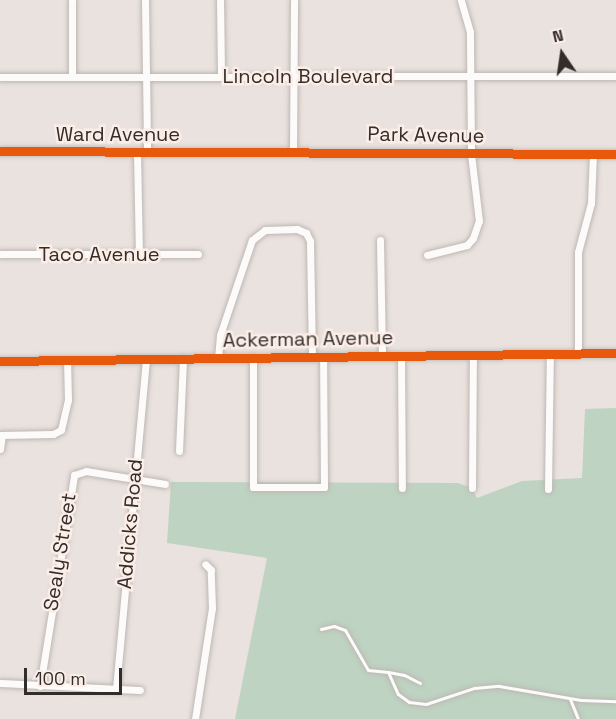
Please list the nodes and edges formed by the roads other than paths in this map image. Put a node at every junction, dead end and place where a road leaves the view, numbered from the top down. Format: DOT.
graph roads {
  1 [pos="72,0"];
  2 [pos="144,0"];
  3 [pos="220,0"];
  4 [pos="294,0"];
  5 [pos="461,0"];
  6 [pos="72,76"];
  7 [pos="146,76"];
  8 [pos="221,76"];
  9 [pos="294,76"];
  10 [pos="470,76"];
  11 [pos="616,76"];
  12 [pos="0,77"];
  13 [pos="0,151"];
  14 [pos="137,152"];
  15 [pos="147,152"];
  16 [pos="236,152"];
  17 [pos="293,152"];
  18 [pos="471,154"];
  19 [pos="593,154"];
  20 [pos="616,154"];
  21 [pos="380,240"];
  22 [pos="139,253"];
  23 [pos="0,254"];
  24 [pos="198,254"];
  25 [pos="427,255"];
  26 [pos="578,353"];
  27 [pos="616,353"];
  28 [pos="550,354"];
  29 [pos="473,355"];
  30 [pos="382,356"];
  31 [pos="401,356"];
  32 [pos="253,357"];
  33 [pos="312,357"];
  34 [pos="323,357"];
  35 [pos="183,358"];
  36 [pos="218,358"];
  37 [pos="146,359"];
  38 [pos="0,360"];
  39 [pos="67,360"];
  40 [pos="1,435"];
  41 [pos="0,449"];
  42 [pos="179,451"];
  43 [pos="133,480"];
  44 [pos="165,484"];
  45 [pos="402,488"];
  46 [pos="472,488"];
  47 [pos="549,489"];
  48 [pos="205,564"];
  49 [pos="321,628"];
  50 [pos="388,672"];
  51 [pos="420,683"];
  52 [pos="0,684"];
  53 [pos="40,686"];
  54 [pos="116,689"];
  55 [pos="140,690"];
  56 [pos="569,697"];
  57 [pos="616,701"];
  58 [pos="195,719"];
  59 [pos="578,719"];
  1 -- 6 [label="street"];
  2 -- 7 [label="street"];
  3 -- 8 [label="street"];
  4 -- 9 [label="street"];
  5 -- 10 [label="street"];
  6 -- 7 [label="street, Lincoln Boulevard"];
  6 -- 12 [label="street, Lincoln Boulevard"];
  7 -- 8 [label="street, Lincoln Boulevard"];
  7 -- 15 [label="street"];
  8 -- 9 [label="street, Lincoln Boulevard"];
  9 -- 10 [label="street, Lincoln Boulevard"];
  9 -- 17 [label="street"];
  10 -- 11 [label="street, Lincoln Boulevard"];
  10 -- 18 [label="street"];
  13 -- 14 [label="street, Ward Avenue"];
  14 -- 15 [label="street, Ward Avenue"];
  14 -- 22 [label="street"];
  15 -- 16 [label="street, Ward Avenue"];
  16 -- 17 [label="street, Park Avenue"];
  17 -- 18 [label="street, Park Avenue"];
  18 -- 19 [label="street, Park Avenue"];
  18 -- 25 [label="street"];
  19 -- 20 [label="street, Park Avenue"];
  19 -- 26 [label="street"];
  21 -- 30 [label="street"];
  22 -- 23 [label="street, Taco Avenue"];
  22 -- 24 [label="street, Taco Avenue"];
  26 -- 27 [label="street, Ackerman Avenue"];
  26 -- 28 [label="street, Ackerman Avenue"];
  28 -- 29 [label="street, Ackerman Avenue"];
  28 -- 47 [label="street"];
  29 -- 31 [label="street, Ackerman Avenue"];
  29 -- 46 [label="street"];
  30 -- 31 [label="street, Ackerman Avenue"];
  30 -- 34 [label="street, Ackerman Avenue"];
  31 -- 45 [label="street"];
  32 -- 33 [label="street, Ackerman Avenue"];
  32 -- 34 [label="street"];
  32 -- 36 [label="street, Ackerman Avenue"];
  33 -- 34 [label="street, Ackerman Avenue"];
  33 -- 36 [label="street"];
  35 -- 36 [label="street, Ackerman Avenue"];
  35 -- 37 [label="street, Ackerman Avenue"];
  35 -- 42 [label="street"];
  37 -- 39 [label="street, Ackerman Avenue"];
  37 -- 43 [label="street, Addicks Road"];
  38 -- 39 [label="street, Ackerman Avenue"];
  39 -- 40 [label="street"];
  40 -- 41 [label="street"];
  43 -- 44 [label="street, Sealy Street"];
  43 -- 53 [label="street, Sealy Street"];
  43 -- 54 [label="street, Addicks Road"];
  48 -- 58 [label="street"];
  49 -- 50 [label="lane"];
  50 -- 51 [label="lane"];
  50 -- 56 [label="lane"];
  52 -- 53 [label="street"];
  53 -- 54 [label="street"];
  54 -- 55 [label="street"];
  56 -- 57 [label="lane"];
  56 -- 59 [label="lane"];
}
